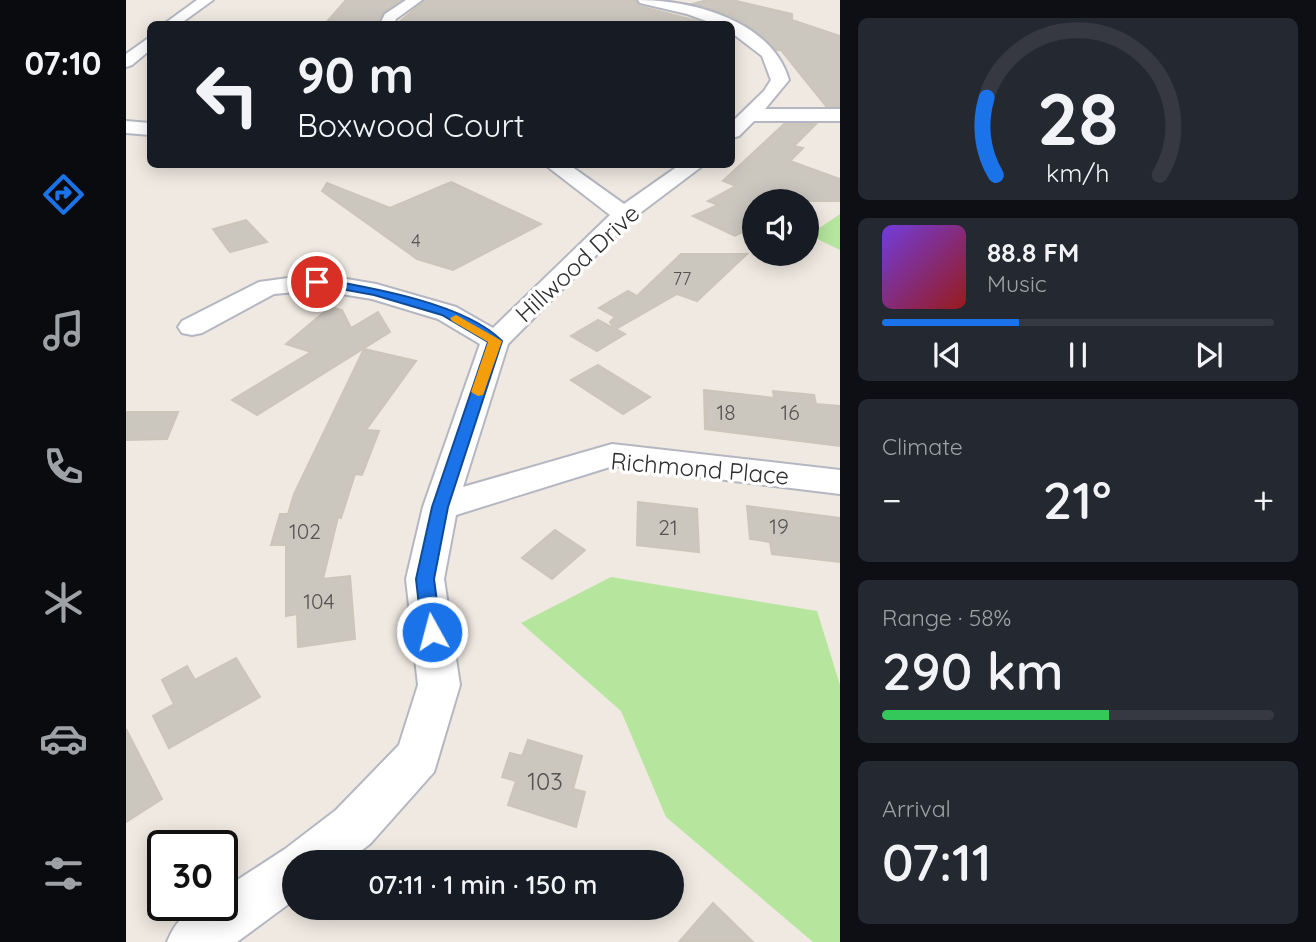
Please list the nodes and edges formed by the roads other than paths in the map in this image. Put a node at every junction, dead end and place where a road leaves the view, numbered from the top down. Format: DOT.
graph roads {
  1 [pos="206,0"];
  2 [pos="415,0"];
  3 [pos="645,0"];
  4 [pos="175,21"];
  5 [pos="388,21"];
  6 [pos="718,21"];
  7 [pos="735,29"];
  8 [pos="147,44"];
  9 [pos="126,62"];
  10 [pos="752,115"];
  11 [pos="840,115"];
  12 [pos="126,127"];
  13 [pos="147,129"];
  14 [pos="735,129"];
  15 [pos="560,168"];
  16 [pos="689,168"];
  17 [pos="624,214"];
  18 [pos="192,327"];
  19 [pos="495,341"];
  20 [pos="840,482"];
  21 [pos="440,507"];
  22 [pos="322,850"];
  23 [pos="282,879"];
  24 [pos="193,942"];
  1 -- 4 [label="street"];
  2 -- 5 [label="street"];
  3 -- 6 [label="street"];
  7 -- 10 [label="street"];
  8 -- 9 [label="street"];
  10 -- 11 [label="street"];
  10 -- 14 [label="street"];
  12 -- 13 [label="street"];
  15 -- 17 [label="street"];
  16 -- 17 [label="street, Hillwood Drive"];
  17 -- 19 [label="street, Hillwood Drive"];
  18 -- 19 [label="street"];
  19 -- 21 [label="street, Hillwood Drive"];
  20 -- 21 [label="street, Richmond Place"];
  21 -- 22 [label="street, Hillwood Drive"];
  23 -- 24 [label="street"];
}
